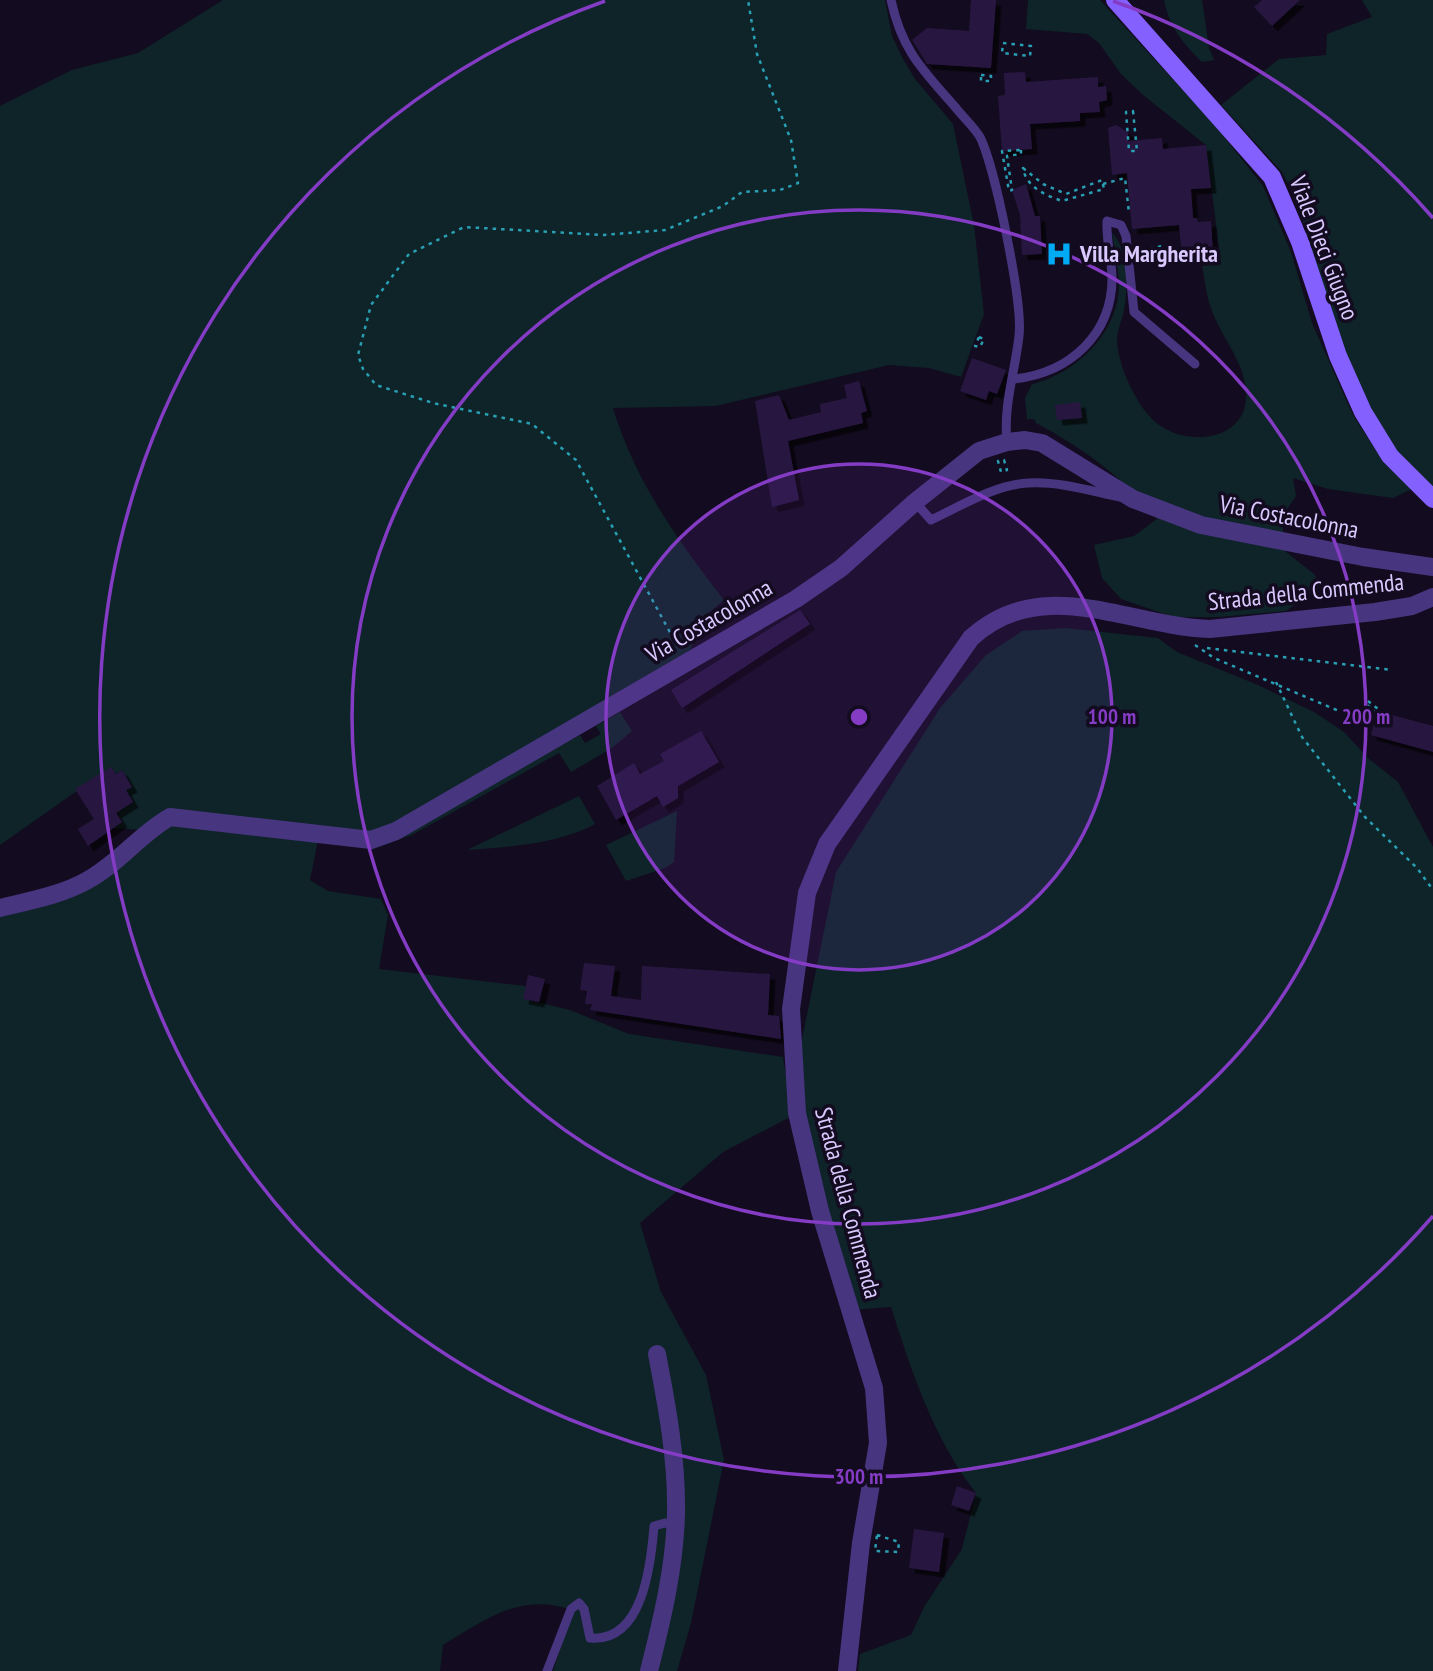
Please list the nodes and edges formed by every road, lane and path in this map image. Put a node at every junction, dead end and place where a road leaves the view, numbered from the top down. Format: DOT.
graph roads {
  1 [pos="748,0"];
  2 [pos="891,0"];
  3 [pos="1115,0"];
  4 [pos="1003,43"];
  5 [pos="1129,151"];
  6 [pos="1103,184"];
  7 [pos="1009,191"];
  8 [pos="1129,214"];
  9 [pos="1174,244"];
  10 [pos="1127,252"];
  11 [pos="1195,364"];
  12 [pos="1014,379"];
  13 [pos="1006,451"];
  14 [pos="995,465"];
  15 [pos="998,473"];
  16 [pos="1133,499"];
  17 [pos="1433,499"];
  18 [pos="915,502"];
  19 [pos="1433,567"];
  20 [pos="1433,597"];
  21 [pos="1184,628"];
  22 [pos="1195,646"];
  23 [pos="687,662"];
  24 [pos="1392,670"];
  25 [pos="1276,682"];
  26 [pos="1346,714"];
  27 [pos="1433,890"];
  28 [pos="0,908"];
  29 [pos="657,1354"];
  30 [pos="675,1526"];
  31 [pos="898,1552"];
  32 [pos="547,1671"];
  33 [pos="649,1671"];
  34 [pos="847,1671"];
  1 -- 23 [label="path"];
  2 -- 12 [label="lane"];
  3 -- 17 [label="main road, Viale Dieci Giugno"];
  4 -- 4 [label="path"];
  5 -- 5 [label="path"];
  6 -- 6 [label="path"];
  6 -- 8 [label="path"];
  7 -- 7 [label="path"];
  9 -- 10 [label="path"];
  10 -- 11 [label="lane"];
  10 -- 12 [label="lane"];
  12 -- 13 [label="lane"];
  13 -- 16 [label="street, Via Costacolonna"];
  13 -- 18 [label="street, Via Costacolonna"];
  14 -- 15 [label="path"];
  16 -- 18 [label="lane"];
  16 -- 19 [label="street, Via Costacolonna"];
  18 -- 23 [label="street, Via Costacolonna"];
  20 -- 21 [label="street, Strada della Commenda"];
  21 -- 22 [label="path, Strada della Commenda"];
  21 -- 34 [label="street, Strada della Commenda"];
  22 -- 24 [label="path, Strada della Commenda"];
  22 -- 25 [label="path, Strada della Commenda"];
  23 -- 28 [label="street, Via Costacolonna"];
  25 -- 26 [label="path, Strada della Commenda"];
  25 -- 27 [label="path"];
  29 -- 30 [label="street"];
  30 -- 32 [label="lane"];
  30 -- 33 [label="street"];
  31 -- 31 [label="path"];
}
